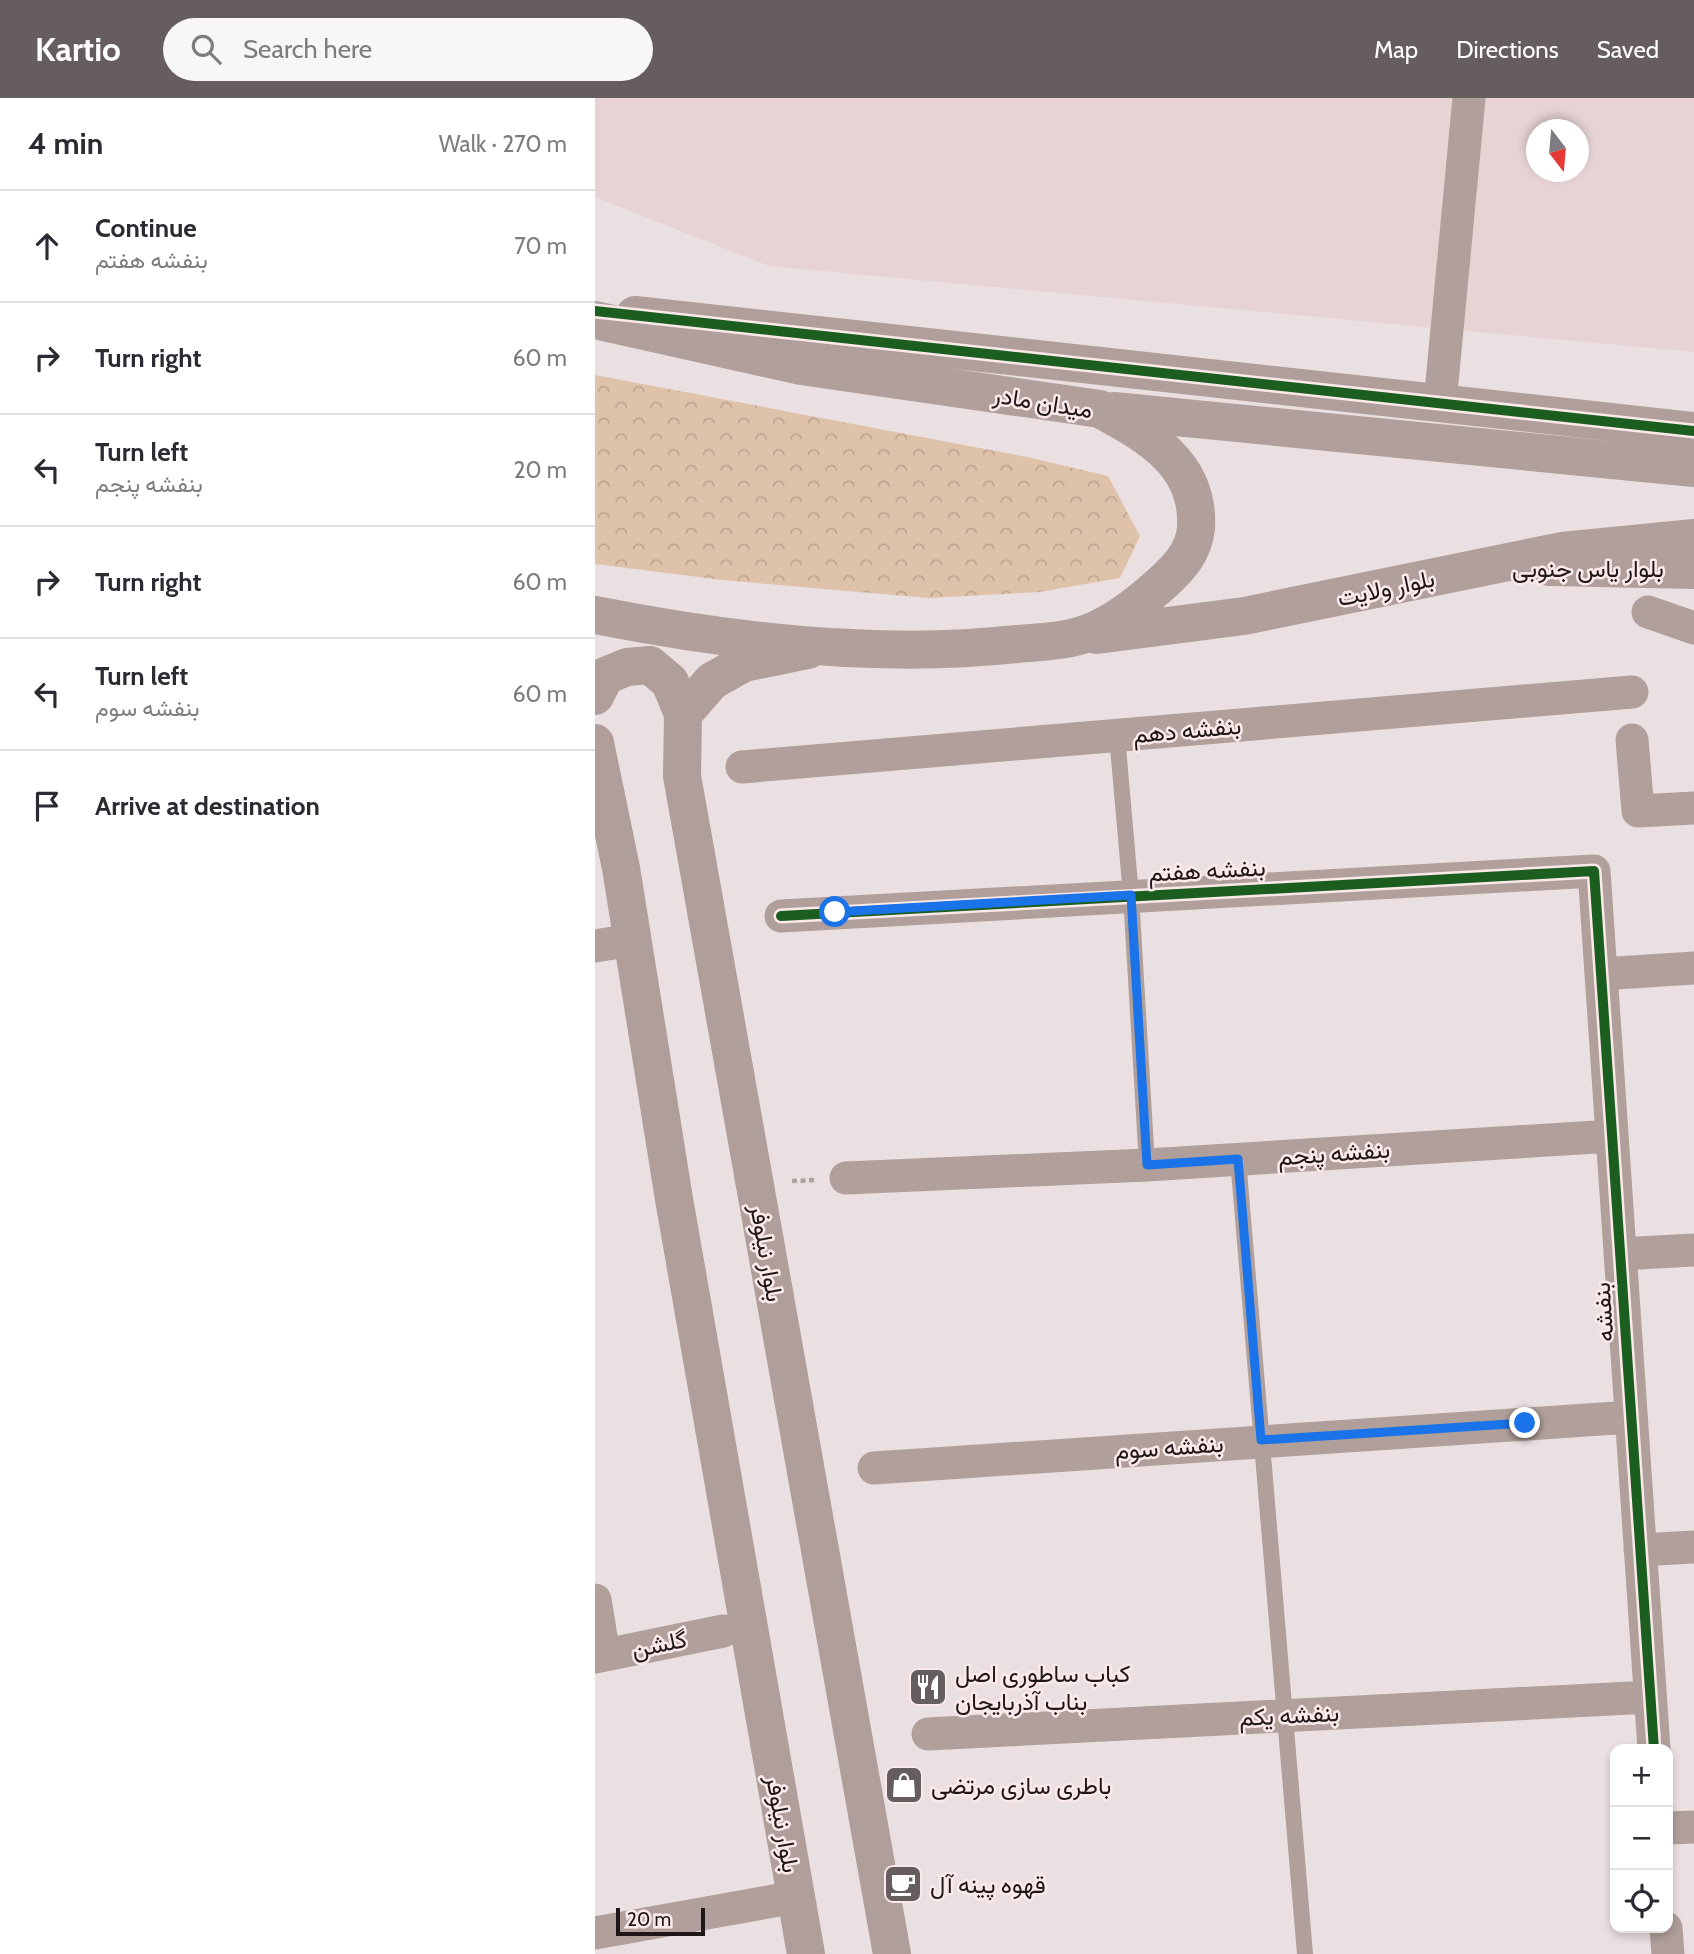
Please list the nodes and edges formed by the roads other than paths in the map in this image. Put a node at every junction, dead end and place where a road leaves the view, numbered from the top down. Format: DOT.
graph roads {
  1 [pos="1469,98"];
  2 [pos="595,311"];
  3 [pos="595,320"];
  4 [pos="1440,403"];
  5 [pos="1100,409"];
  6 [pos="1694,431"];
  7 [pos="1694,468"];
  8 [pos="1694,538"];
  9 [pos="1482,568"];
  10 [pos="1694,570"];
  11 [pos="1648,612"];
  12 [pos="595,615"];
  13 [pos="1694,628"];
  14 [pos="1077,637"];
  15 [pos="828,647"];
  16 [pos="1632,692"];
  17 [pos="595,696"];
  18 [pos="683,714"];
  19 [pos="1117,736"];
  20 [pos="1632,740"];
  21 [pos="595,743"];
  22 [pos="742,767"];
  23 [pos="1694,808"];
  24 [pos="1594,871"];
  25 [pos="1131,895"];
  26 [pos="781,916"];
  27 [pos="605,938"];
  28 [pos="1694,968"];
  29 [pos="1601,974"];
  30 [pos="1612,1136"];
  31 [pos="1238,1159"];
  32 [pos="1147,1165"];
  33 [pos="846,1178"];
  34 [pos="1694,1250"];
  35 [pos="1620,1254"];
  36 [pos="1631,1417"];
  37 [pos="1261,1440"];
  38 [pos="874,1468"];
  39 [pos="1694,1547"];
  40 [pos="1640,1550"];
  41 [pos="595,1600"];
  42 [pos="723,1631"];
  43 [pos="599,1656"];
  44 [pos="1650,1697"];
  45 [pos="1285,1715"];
  46 [pos="928,1734"];
  47 [pos="1654,1744"];
  48 [pos="1694,1826"];
  49 [pos="1673,1828"];
  50 [pos="796,1897"];
  51 [pos="595,1933"];
  52 [pos="1666,1933"];
  53 [pos="806,1954"];
  54 [pos="892,1954"];
  55 [pos="1305,1954"];
  56 [pos="1668,1954"];
  1 -- 4 [label="street"];
  2 -- 4 [label="main road"];
  3 -- 5 [label="main road, میدان مادر"];
  4 -- 6 [label="main road"];
  5 -- 7 [label="main road"];
  5 -- 14 [label="main road, میدان مادر"];
  8 -- 9 [label="main road, بلوار ولایت"];
  9 -- 10 [label="main road, بلوار یاس جنوبی"];
  9 -- 14 [label="main road, بلوار ولایت"];
  11 -- 13 [label="street"];
  12 -- 15 [label="main road, میدان مادر"];
  14 -- 15 [label="main road, میدان مادر"];
  15 -- 18 [label="main road"];
  16 -- 19 [label="street, بنفشه دهم"];
  17 -- 18 [label="main road"];
  18 -- 54 [label="main road, بلوار نیلوفر"];
  19 -- 22 [label="street, بنفشه دهم"];
  19 -- 25 [label="lane"];
  20 -- 23 [label="street"];
  21 -- 27 [label="main road, بلوار نیلوفر"];
  24 -- 25 [label="street, بنفشه هفتم"];
  24 -- 29 [label="street, بنفشه"];
  25 -- 26 [label="street, بنفشه هفتم"];
  25 -- 32 [label="lane"];
  27 -- 50 [label="main road, بلوار نیلوفر"];
  28 -- 29 [label="street"];
  29 -- 30 [label="street, بنفشه"];
  30 -- 31 [label="street, بنفشه پنجم"];
  30 -- 35 [label="street, بنفشه"];
  31 -- 32 [label="street, بنفشه پنجم"];
  31 -- 37 [label="lane"];
  32 -- 33 [label="street, بنفشه پنجم"];
  34 -- 35 [label="street"];
  35 -- 36 [label="street, بنفشه"];
  36 -- 37 [label="street, بنفشه سوم"];
  36 -- 40 [label="street, بنفشه"];
  37 -- 38 [label="street, بنفشه سوم"];
  37 -- 45 [label="lane"];
  39 -- 40 [label="street"];
  40 -- 44 [label="street, بنفشه"];
  41 -- 43 [label="street"];
  42 -- 43 [label="street, گلشن"];
  44 -- 45 [label="street, بنفشه یکم"];
  44 -- 47 [label="street, بنفشه"];
  45 -- 46 [label="street, بنفشه یکم"];
  45 -- 55 [label="lane"];
  48 -- 49 [label="street"];
  50 -- 51 [label="street"];
  50 -- 53 [label="main road, بلوار نیلوفر"];
  52 -- 56 [label="street"];
}
